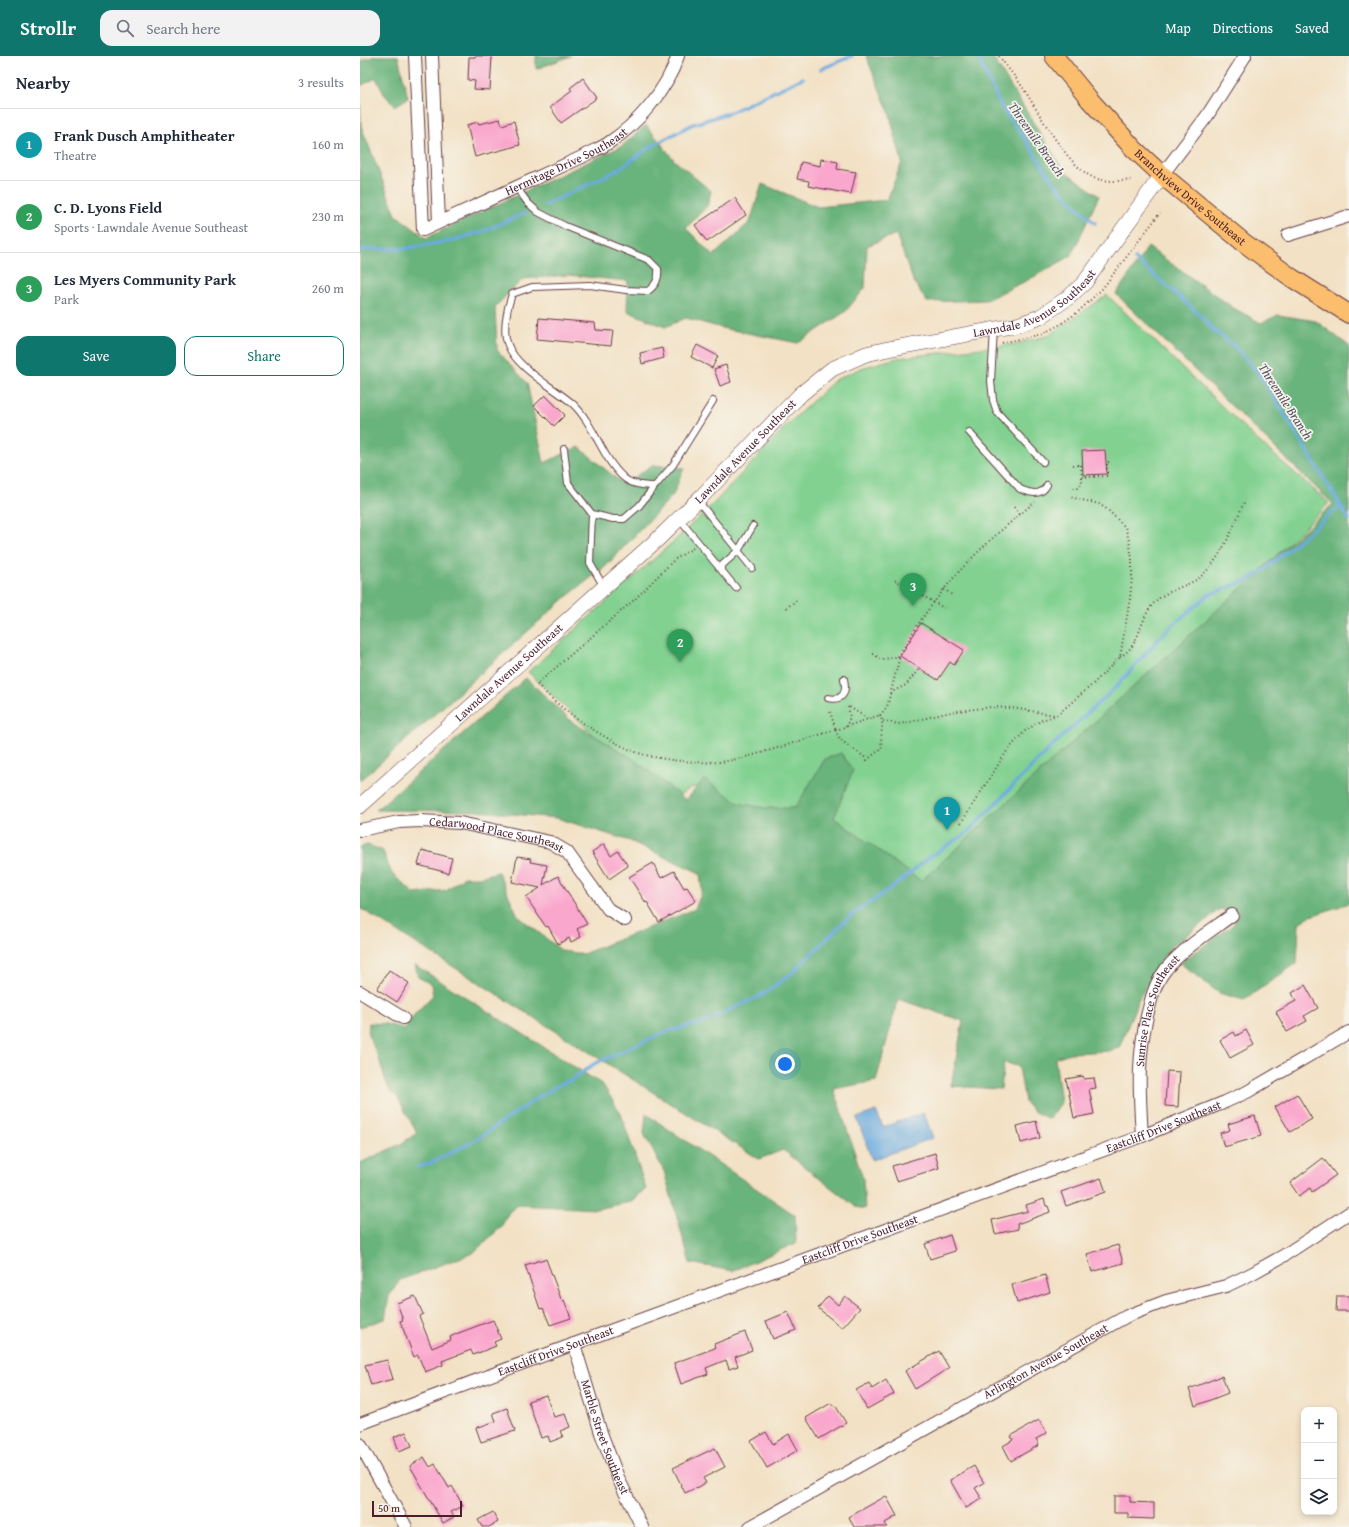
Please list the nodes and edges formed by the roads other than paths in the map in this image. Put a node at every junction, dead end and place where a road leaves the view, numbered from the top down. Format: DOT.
graph roads {
  1 [pos="415,56"];
  2 [pos="432,56"];
  3 [pos="678,56"];
  4 [pos="1054,56"];
  5 [pos="1245,56"];
  6 [pos="1162,175"];
  7 [pos="516,187"];
  8 [pos="1349,216"];
  9 [pos="439,222"];
  10 [pos="1288,235"];
  11 [pos="1349,314"];
  12 [pos="994,330"];
  13 [pos="713,401"];
  14 [pos="969,432"];
  15 [pos="564,449"];
  16 [pos="1043,462"];
  17 [pos="1047,485"];
  18 [pos="655,486"];
  19 [pos="698,501"];
  20 [pos="592,514"];
  21 [pos="679,519"];
  22 [pos="753,526"];
  23 [pos="738,550"];
  24 [pos="719,568"];
  25 [pos="752,568"];
  26 [pos="604,587"];
  27 [pos="736,588"];
  28 [pos="844,680"];
  29 [pos="828,698"];
  30 [pos="360,806"];
  31 [pos="360,830"];
  32 [pos="1232,915"];
  33 [pos="625,920"];
  34 [pos="360,992"];
  35 [pos="403,1018"];
  36 [pos="1349,1032"];
  37 [pos="1142,1136"];
  38 [pos="1349,1212"];
  39 [pos="574,1344"];
  40 [pos="360,1424"];
  41 [pos="360,1444"];
  42 [pos="406,1527"];
  43 [pos="642,1527"];
  44 [pos="750,1527"];
  1 -- 9 [label="street, Hermitage Drive Southeast"];
  2 -- 9 [label="street"];
  3 -- 7 [label="street, Hermitage Drive Southeast"];
  4 -- 6 [label="main road, Branchview Drive Southeast"];
  5 -- 6 [label="street"];
  6 -- 11 [label="main road, Branchview Drive Southeast"];
  6 -- 12 [label="street, Lawndale Avenue Southeast"];
  7 -- 9 [label="street, Hermitage Drive Southeast"];
  7 -- 18 [label="lane"];
  8 -- 10 [label="street"];
  12 -- 16 [label="lane"];
  12 -- 19 [label="street, Lawndale Avenue Southeast"];
  13 -- 18 [label="lane"];
  14 -- 17 [label="lane"];
  15 -- 20 [label="lane"];
  18 -- 20 [label="lane"];
  19 -- 21 [label="street, Lawndale Avenue Southeast"];
  19 -- 23 [label="lane"];
  20 -- 26 [label="lane"];
  21 -- 24 [label="lane"];
  21 -- 26 [label="street, Lawndale Avenue Southeast"];
  22 -- 23 [label="lane"];
  23 -- 24 [label="lane"];
  23 -- 25 [label="lane"];
  24 -- 27 [label="lane"];
  26 -- 30 [label="street, Lawndale Avenue Southeast"];
  28 -- 29 [label="lane"];
  31 -- 33 [label="street, Cedarwood Place Southeast"];
  32 -- 37 [label="street, Sunrise Place Southeast"];
  34 -- 35 [label="street"];
  36 -- 37 [label="street, Eastcliff Drive Southeast"];
  37 -- 39 [label="street, Eastcliff Drive Southeast"];
  38 -- 44 [label="street, Arlington Avenue Southeast"];
  39 -- 40 [label="street, Eastcliff Drive Southeast"];
  39 -- 43 [label="street, Marble Street Southeast"];
  41 -- 42 [label="street"];
}
